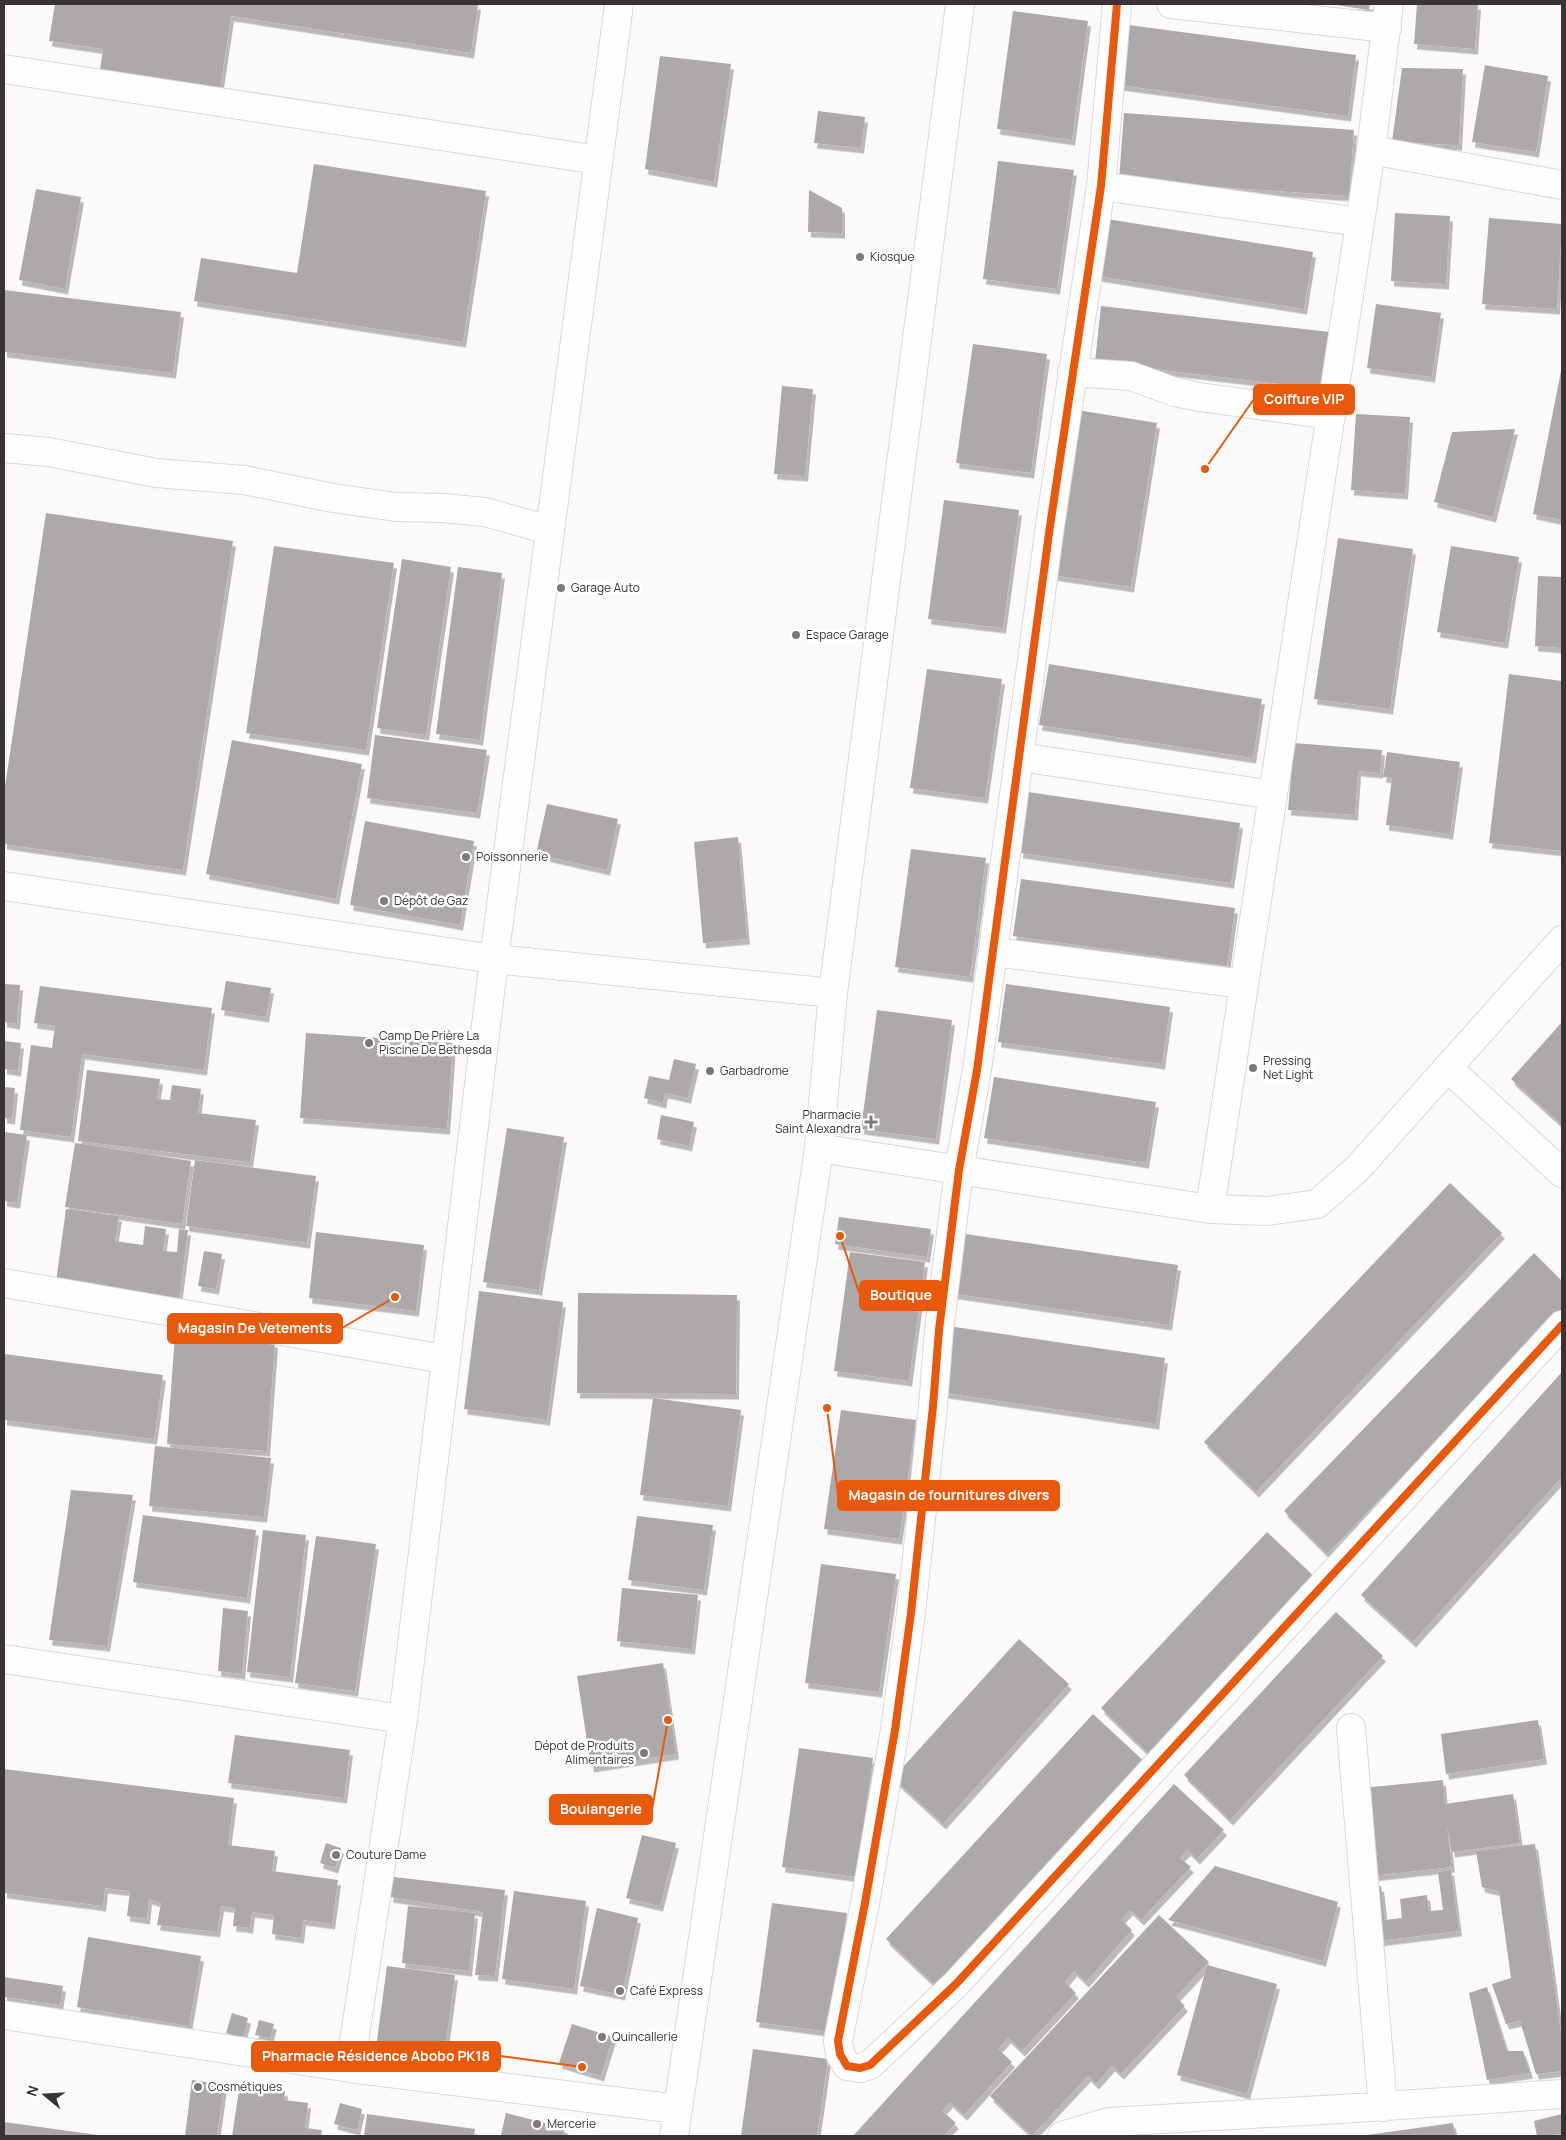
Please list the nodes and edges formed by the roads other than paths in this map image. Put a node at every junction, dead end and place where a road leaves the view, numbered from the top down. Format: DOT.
graph roads {
  1 [pos="619,4"];
  2 [pos="960,4"];
  3 [pos="1117,4"];
  4 [pos="1171,4"];
  5 [pos="1388,16"];
  6 [pos="4,69"];
  7 [pos="1371,150"];
  8 [pos="598,160"];
  9 [pos="1562,185"];
  10 [pos="1101,186"];
  11 [pos="1360,222"];
  12 [pos="1072,372"];
  13 [pos="1331,414"];
  14 [pos="4,448"];
  15 [pos="549,530"];
  16 [pos="1020,757"];
  17 [pos="1273,795"];
  18 [pos="4,886"];
  19 [pos="1562,940"];
  20 [pos="992,952"];
  21 [pos="494,959"];
  22 [pos="1244,984"];
  23 [pos="833,993"];
  24 [pos="1448,1068"];
  25 [pos="819,1148"];
  26 [pos="959,1170"];
  27 [pos="1562,1173"];
  28 [pos="1210,1209"];
  29 [pos="4,1282"];
  30 [pos="1562,1325"];
  31 [pos="444,1359"];
  32 [pos="4,1658"];
  33 [pos="403,1719"];
  34 [pos="1351,1728"];
  35 [pos="4,2015"];
  36 [pos="350,2068"];
  37 [pos="1562,2094"];
  38 [pos="1383,2106"];
  39 [pos="676,2109"];
  40 [pos="674,2136"];
  41 [pos="1062,2136"];
  1 -- 8 [label="street"];
  2 -- 23 [label="street"];
  3 -- 10 [label="street"];
  4 -- 5 [label="street"];
  5 -- 7 [label="street"];
  6 -- 8 [label="street"];
  7 -- 9 [label="street"];
  7 -- 11 [label="street"];
  8 -- 15 [label="street"];
  10 -- 11 [label="street"];
  10 -- 12 [label="street"];
  11 -- 13 [label="street"];
  12 -- 13 [label="street"];
  12 -- 16 [label="street"];
  13 -- 17 [label="street"];
  14 -- 15 [label="street"];
  15 -- 21 [label="street"];
  16 -- 17 [label="street"];
  16 -- 20 [label="street"];
  17 -- 22 [label="street"];
  18 -- 21 [label="street"];
  19 -- 24 [label="street"];
  20 -- 22 [label="street"];
  20 -- 26 [label="street"];
  21 -- 23 [label="street"];
  21 -- 31 [label="street"];
  22 -- 28 [label="street"];
  23 -- 25 [label="street"];
  24 -- 27 [label="street"];
  24 -- 28 [label="street"];
  25 -- 26 [label="street"];
  25 -- 39 [label="street"];
  26 -- 28 [label="street"];
  26 -- 30 [label="street"];
  29 -- 31 [label="street"];
  31 -- 33 [label="street"];
  32 -- 33 [label="street"];
  33 -- 36 [label="street"];
  34 -- 38 [label="street"];
  35 -- 36 [label="street"];
  36 -- 39 [label="street"];
  37 -- 38 [label="street"];
  38 -- 41 [label="street"];
  39 -- 40 [label="street"];
}
